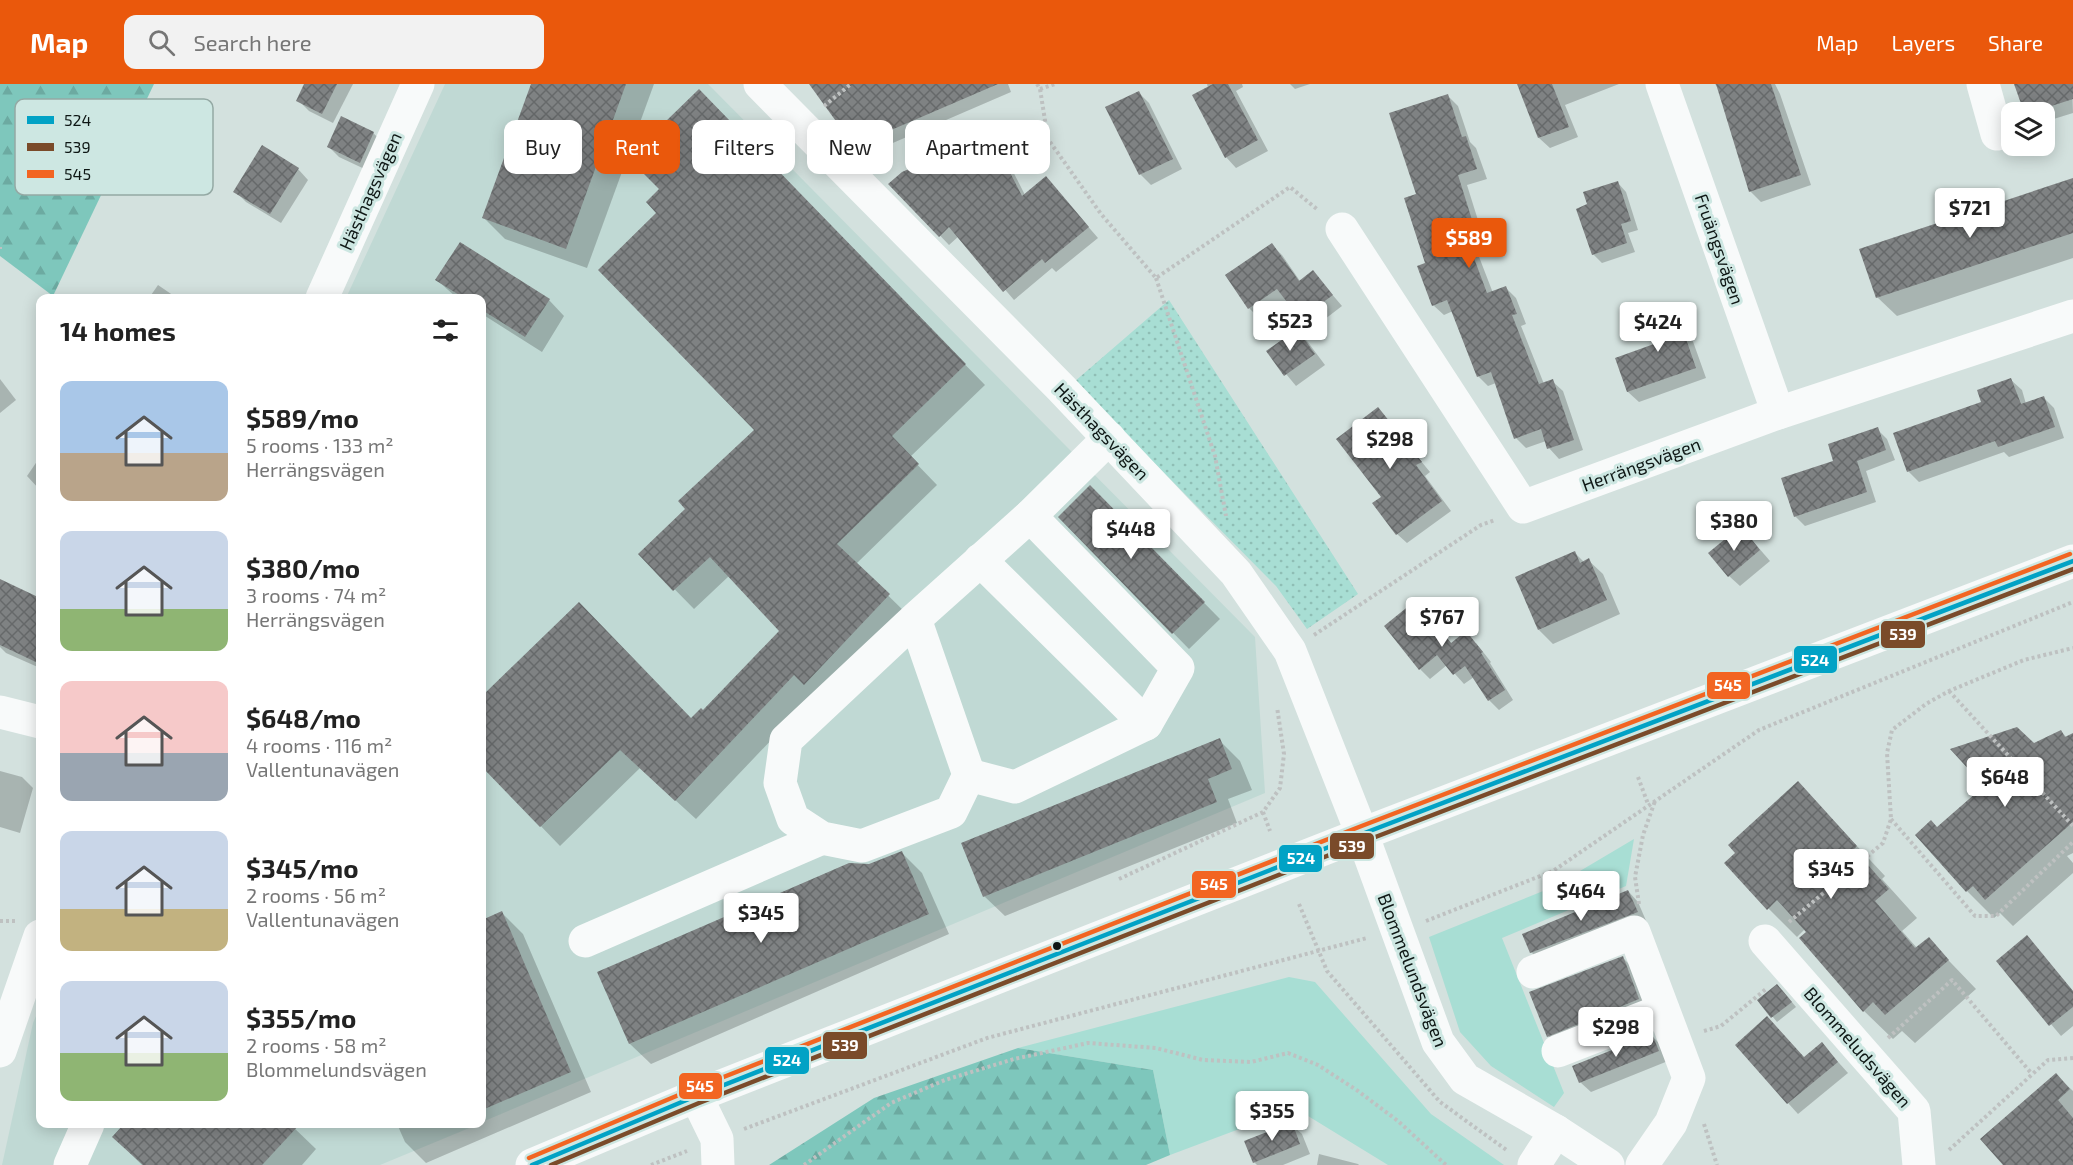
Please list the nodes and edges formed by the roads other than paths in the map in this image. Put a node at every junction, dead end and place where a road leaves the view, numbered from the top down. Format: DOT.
graph roads {
  1 [pos="418,84"];
  2 [pos="760,84"];
  3 [pos="1662,84"];
  4 [pos="1983,84"];
  5 [pos="1997,134"];
  6 [pos="1342,230"];
  7 [pos="324,294"];
  8 [pos="2073,316"];
  9 [pos="1778,413"];
  10 [pos="1109,438"];
  11 [pos="1030,516"];
  12 [pos="980,560"];
  13 [pos="2073,561"];
  14 [pos="915,619"];
  15 [pos="0,712"];
  16 [pos="36,721"];
  17 [pos="1146,724"];
  18 [pos="969,775"];
  19 [pos="1362,834"];
  20 [pos="822,838"];
  21 [pos="585,941"];
  22 [pos="1765,941"];
  23 [pos="34,970"];
  24 [pos="1533,972"];
  25 [pos="1664,1010"];
  26 [pos="0,1051"];
  27 [pos="1558,1051"];
  28 [pos="696,1095"];
  29 [pos="86,1128"];
  30 [pos="1556,1131"];
  31 [pos="718,1152"];
  32 [pos="69,1165"];
  33 [pos="532,1165"];
  34 [pos="1534,1165"];
  35 [pos="1608,1165"];
  36 [pos="1642,1165"];
  37 [pos="1919,1165"];
  1 -- 7 [label="street, Hästhagsvägen"];
  2 -- 10 [label="street, Hästhagsvägen"];
  3 -- 9 [label="street, Fruängsvägen"];
  4 -- 5 [label="street"];
  6 -- 9 [label="street, Herrängsvägen"];
  8 -- 9 [label="street, Herrängsvägen"];
  10 -- 11 [label="street"];
  10 -- 19 [label="street, Hästhagsvägen"];
  11 -- 12 [label="street"];
  11 -- 17 [label="street"];
  12 -- 14 [label="street"];
  12 -- 17 [label="street"];
  13 -- 19 [label="street"];
  14 -- 18 [label="street"];
  14 -- 20 [label="street"];
  15 -- 16 [label="street"];
  17 -- 18 [label="street"];
  18 -- 20 [label="street"];
  19 -- 28 [label="street"];
  19 -- 30 [label="street, Blommelundsvägen"];
  20 -- 21 [label="street"];
  22 -- 37 [label="street, Blommeludsvägen"];
  23 -- 26 [label="street"];
  24 -- 25 [label="street"];
  25 -- 27 [label="street"];
  25 -- 36 [label="street"];
  28 -- 31 [label="street"];
  28 -- 33 [label="street"];
  29 -- 32 [label="street"];
  30 -- 34 [label="street"];
  30 -- 35 [label="street, Blommelundsvägen"];
}
